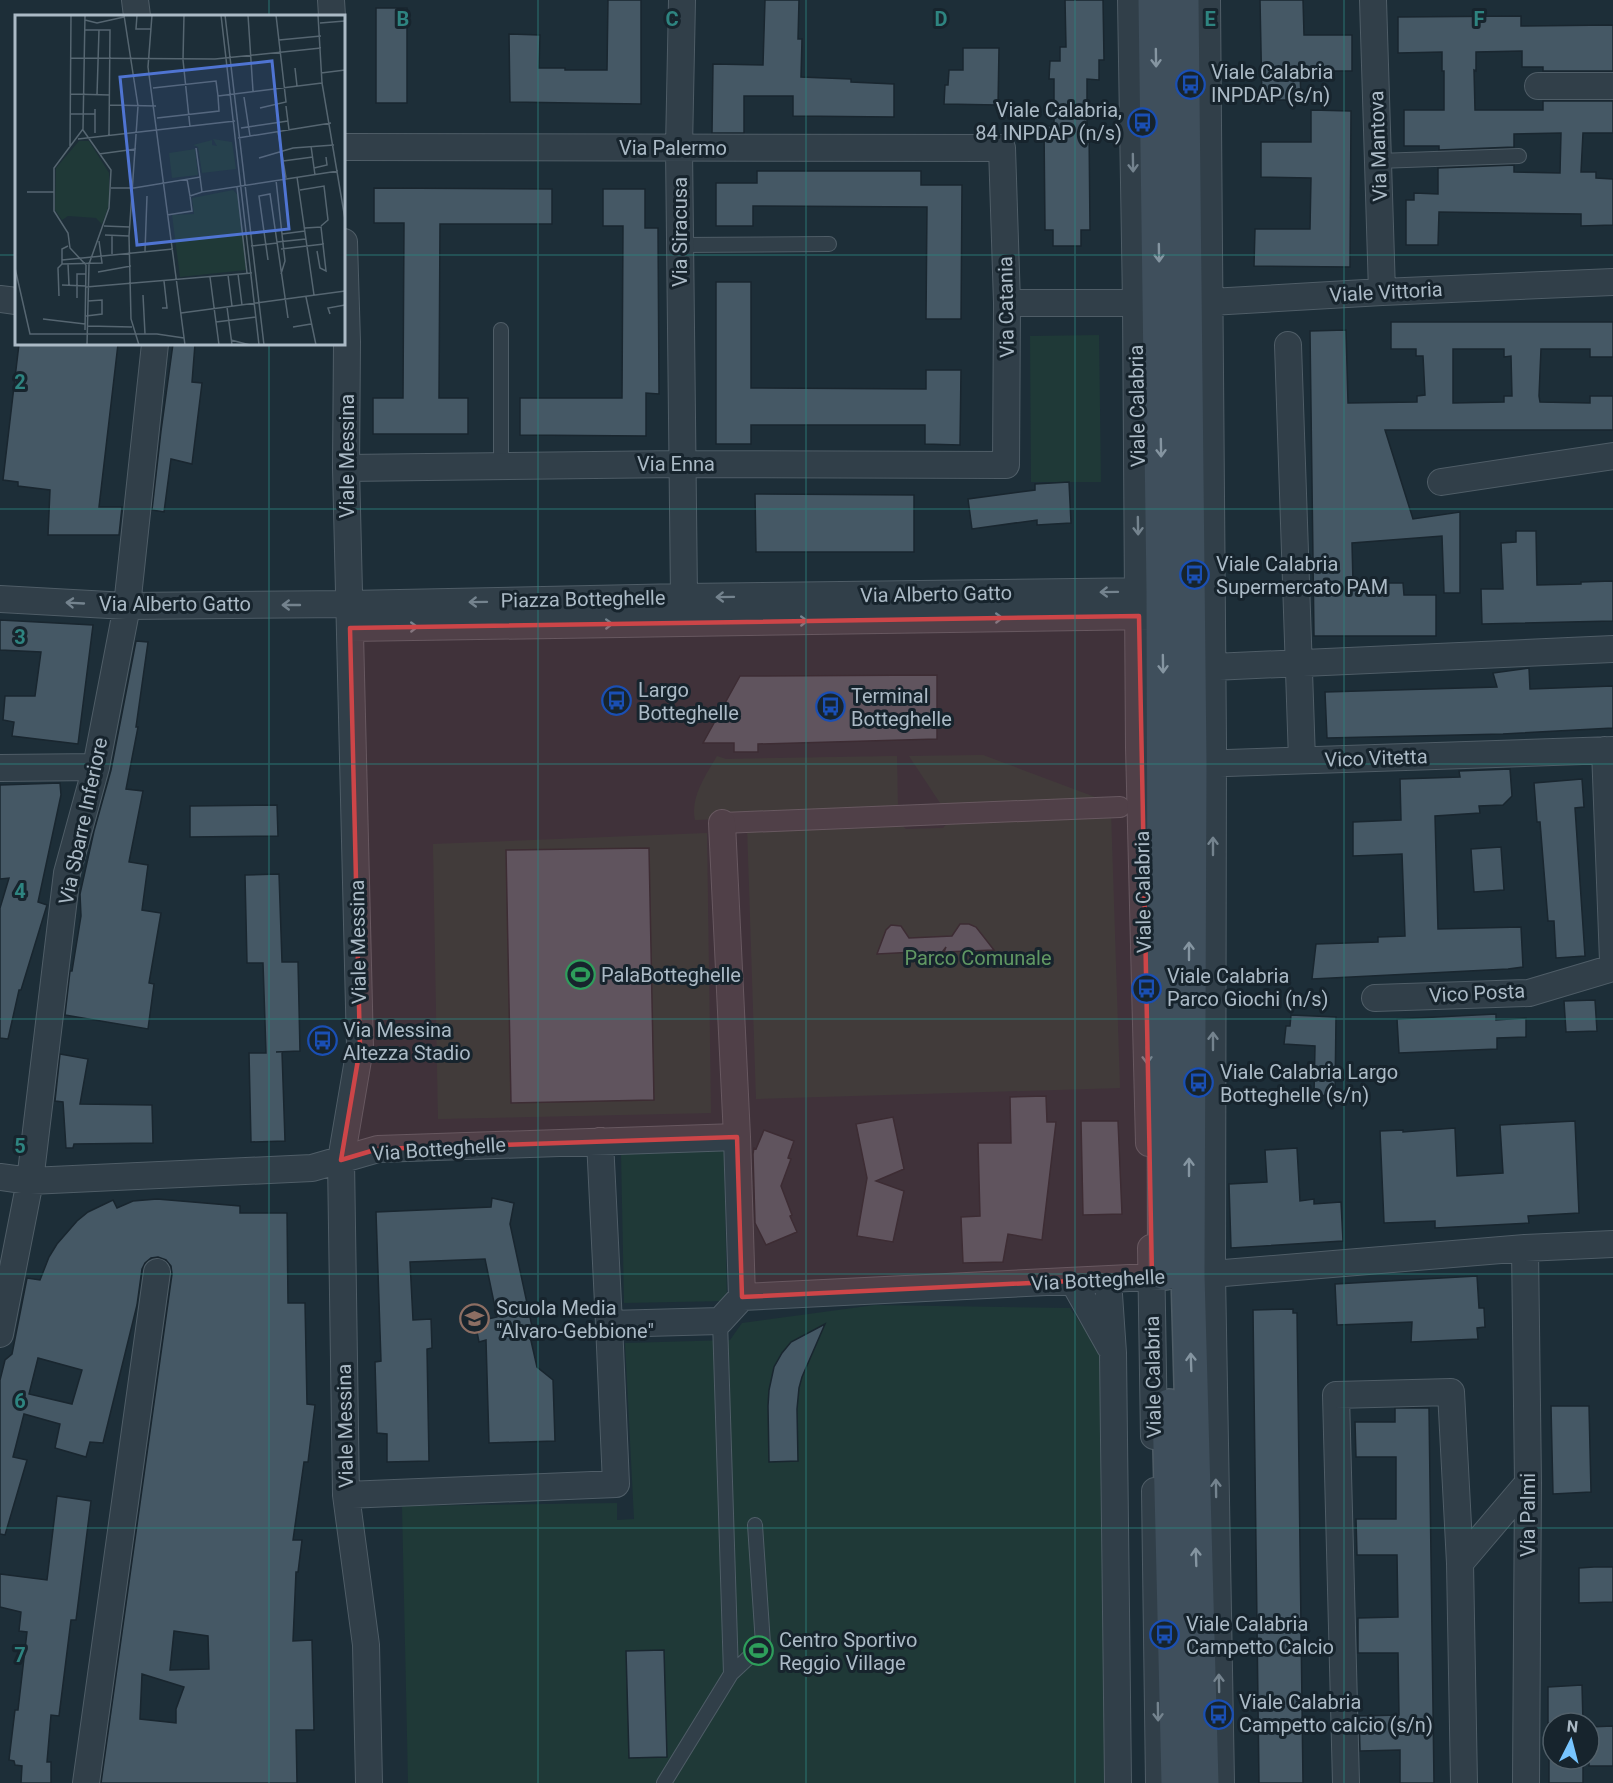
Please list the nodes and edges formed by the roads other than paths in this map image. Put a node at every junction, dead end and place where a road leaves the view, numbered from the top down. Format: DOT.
graph roads {
  1 [pos="135,0"];
  2 [pos="331,0"];
  3 [pos="682,0"];
  4 [pos="1131,0"];
  5 [pos="1155,0"];
  6 [pos="1182,0"];
  7 [pos="1207,0"];
  8 [pos="1374,0"];
  9 [pos="137,15"];
  10 [pos="332,15"];
  11 [pos="1538,86"];
  12 [pos="1613,86"];
  13 [pos="345,147"];
  14 [pos="679,148"];
  15 [pos="1002,148"];
  16 [pos="1519,156"];
  17 [pos="1378,161"];
  18 [pos="829,244"];
  19 [pos="680,245"];
  20 [pos="1613,282"];
  21 [pos="1382,292"];
  22 [pos="0,299"];
  23 [pos="15,301"];
  24 [pos="1007,303"];
  25 [pos="1172,303"];
  26 [pos="501,330"];
  27 [pos="345,342"];
  28 [pos="155,345"];
  29 [pos="1288,345"];
  30 [pos="1613,456"];
  31 [pos="681,464"];
  32 [pos="1006,465"];
  33 [pos="501,466"];
  34 [pos="346,468"];
  35 [pos="1441,482"];
  36 [pos="684,597"];
  37 [pos="0,599"];
  38 [pos="1158,601"];
  39 [pos="127,606"];
  40 [pos="350,616"];
  41 [pos="1613,649"];
  42 [pos="1298,663"];
  43 [pos="1213,667"];
  44 [pos="1609,750"];
  45 [pos="1302,760"];
  46 [pos="1177,764"];
  47 [pos="96,767"];
  48 [pos="0,768"];
  49 [pos="1120,807"];
  50 [pos="722,824"];
  51 [pos="1613,961"];
  52 [pos="1613,968"];
  53 [pos="1375,998"];
  54 [pos="737,1137"];
  55 [pos="600,1142"];
  56 [pos="341,1160"];
  57 [pos="0,1177"];
  58 [pos="30,1181"];
  59 [pos="1613,1244"];
  60 [pos="1525,1248"];
  61 [pos="157,1272"];
  62 [pos="1180,1276"];
  63 [pos="1108,1280"];
  64 [pos="1072,1281"];
  65 [pos="742,1297"];
  66 [pos="720,1321"];
  67 [pos="609,1324"];
  68 [pos="0,1334"];
  69 [pos="1113,1353"];
  70 [pos="1528,1483"];
  71 [pos="346,1495"];
  72 [pos="755,1526"];
  73 [pos="1460,1563"];
  74 [pos="732,1674"];
  75 [pos="86,1783"];
  76 [pos="369,1783"];
  77 [pos="664,1783"];
  78 [pos="1118,1783"];
  79 [pos="1159,1783"];
  80 [pos="1178,1783"];
  81 [pos="1202,1783"];
  82 [pos="1221,1783"];
  83 [pos="1347,1783"];
  84 [pos="1464,1783"];
  85 [pos="1526,1783"];
  1 -- 9 [label="street"];
  2 -- 10 [label="street"];
  3 -- 14 [label="street, Via Siracusa"];
  4 -- 25 [label="street, Viale Calabria, one-way"];
  5 -- 25 [label="main road, Viale Calabria, one-way"];
  6 -- 25 [label="main road, Viale Calabria"];
  7 -- 25 [label="street, Viale Calabria"];
  8 -- 17 [label="street, Via Mantova"];
  11 -- 12 [label="street"];
  13 -- 14 [label="street, Via Palermo"];
  14 -- 15 [label="street, Via Palermo"];
  14 -- 19 [label="street, Via Siracusa"];
  15 -- 24 [label="street, Via Catania"];
  16 -- 17 [label="lane"];
  17 -- 21 [label="street, Via Mantova"];
  18 -- 19 [label="lane"];
  19 -- 31 [label="street, Via Siracusa"];
  20 -- 21 [label="street, Viale Vittoria"];
  21 -- 25 [label="street, Viale Vittoria"];
  22 -- 23 [label="street"];
  24 -- 25 [label="street, Viale Vittoria"];
  24 -- 32 [label="street, Via Catania"];
  25 -- 38 [label="main road, Viale Calabria"];
  25 -- 38 [label="street, Viale Calabria, one-way"];
  25 -- 43 [label="street, Viale Calabria"];
  26 -- 33 [label="lane"];
  27 -- 34 [label="street, Viale Messina"];
  28 -- 39 [label="street, Via Sbarre Inferiore"];
  29 -- 42 [label="street"];
  30 -- 35 [label="street"];
  31 -- 32 [label="street, Via Enna"];
  31 -- 33 [label="street, Via Enna"];
  31 -- 36 [label="street, Piazza Botteghelle"];
  33 -- 34 [label="street, Via Enna"];
  34 -- 40 [label="street, Viale Messina"];
  38 -- 36 [label="street, Via Alberto Gatto, one-way"];
  36 -- 40 [label="street, Piazza Botteghelle, one-way"];
  39 -- 37 [label="street, Via Alberto Gatto, one-way"];
  40 -- 38 [label="street, one-way"];
  38 -- 46 [label="main road, Viale Calabria"];
  38 -- 46 [label="street, Viale Calabria, one-way"];
  40 -- 39 [label="street, Via Alberto Gatto, one-way"];
  39 -- 47 [label="street, Via Sbarre Inferiore"];
  40 -- 56 [label="street, Viale Messina"];
  41 -- 42 [label="street"];
  42 -- 43 [label="street"];
  42 -- 45 [label="street"];
  43 -- 46 [label="street, Viale Calabria"];
  44 -- 45 [label="street, Vico Vitetta"];
  44 -- 51 [label="street"];
  45 -- 46 [label="street, Vico Vitetta"];
  46 -- 62 [label="main road, Viale Calabria"];
  46 -- 62 [label="street, Viale Calabria, one-way"];
  47 -- 48 [label="street"];
  47 -- 58 [label="street, Via Sbarre Inferiore"];
  49 -- 50 [label="street"];
  50 -- 54 [label="street"];
  52 -- 53 [label="street, Vico Posta"];
  54 -- 55 [label="street, Via Botteghelle"];
  54 -- 65 [label="street"];
  55 -- 56 [label="street, Via Botteghelle"];
  55 -- 67 [label="street"];
  56 -- 58 [label="street, Via Botteghelle"];
  56 -- 71 [label="street, Viale Messina"];
  57 -- 58 [label="street, Via Botteghelle"];
  58 -- 68 [label="street, Via Sbarre Inferiore"];
  59 -- 60 [label="street, Via Botteghelle"];
  60 -- 62 [label="street, Via Botteghelle"];
  60 -- 70 [label="street, Via Palmi"];
  61 -- 75 [label="street"];
  62 -- 63 [label="street, Via Botteghelle"];
  62 -- 79 [label="street, Viale Calabria, one-way"];
  62 -- 80 [label="main road, Viale Calabria"];
  81 -- 62 [label="main road, Viale Calabria, one-way"];
  82 -- 62 [label="street, Viale Calabria, one-way"];
  63 -- 64 [label="street, Via Botteghelle"];
  63 -- 69 [label="street"];
  64 -- 65 [label="street, Via Botteghelle"];
  64 -- 69 [label="street"];
  65 -- 66 [label="street"];
  66 -- 67 [label="street"];
  66 -- 74 [label="lane"];
  67 -- 71 [label="street"];
  69 -- 78 [label="street"];
  70 -- 73 [label="street"];
  70 -- 85 [label="street, Via Palmi"];
  71 -- 76 [label="street, Viale Messina"];
  72 -- 74 [label="lane"];
  73 -- 83 [label="street"];
  73 -- 84 [label="street"];
  74 -- 77 [label="lane"];
}
